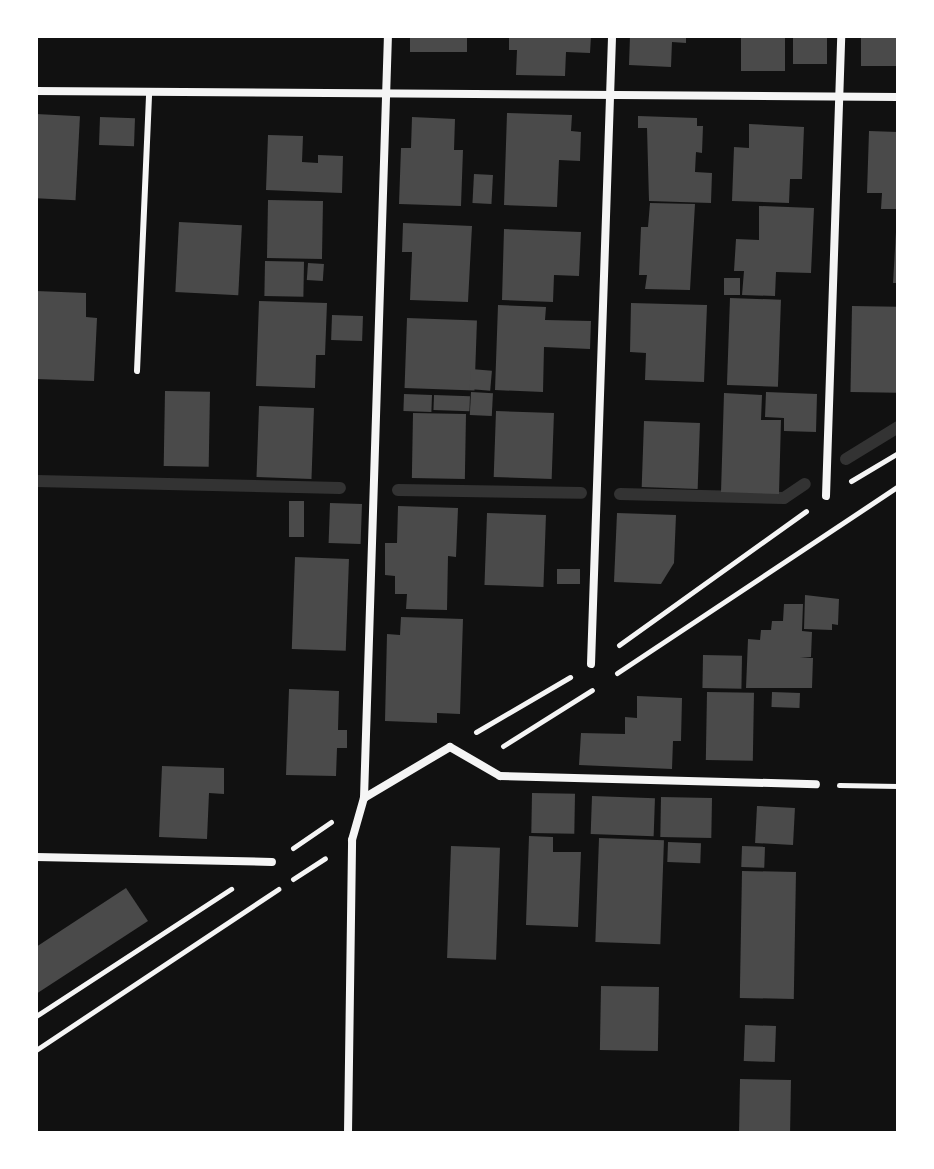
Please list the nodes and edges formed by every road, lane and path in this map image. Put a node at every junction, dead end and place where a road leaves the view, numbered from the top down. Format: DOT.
graph roads {
  1 [pos="388,36"];
  2 [pos="612,36"];
  3 [pos="841,36"];
  4 [pos="36,91"];
  5 [pos="149,92"];
  6 [pos="387,95"];
  7 [pos="611,96"];
  8 [pos="898,97"];
  9 [pos="840,98"];
  10 [pos="137,371"];
  11 [pos="898,453"];
  12 [pos="826,496"];
  13 [pos="591,664"];
  14 [pos="450,747"];
  15 [pos="816,784"];
  16 [pos="898,786"];
  17 [pos="364,798"];
  18 [pos="36,857"];
  19 [pos="272,862"];
  20 [pos="36,1016"];
  21 [pos="348,1133"];
  1 -- 6 [label="street"];
  2 -- 7 [label="street"];
  3 -- 9 [label="street"];
  4 -- 5 [label="street"];
  5 -- 6 [label="street"];
  5 -- 10 [label="lane"];
  6 -- 7 [label="street"];
  6 -- 17 [label="street"];
  7 -- 9 [label="street"];
  7 -- 13 [label="street"];
  8 -- 9 [label="street"];
  9 -- 12 [label="street"];
  11 -- 12 [label="path"];
  12 -- 13 [label="path"];
  13 -- 14 [label="path"];
  14 -- 15 [label="street"];
  14 -- 17 [label="street"];
  15 -- 16 [label="path"];
  17 -- 19 [label="path"];
  17 -- 21 [label="street"];
  18 -- 19 [label="street"];
  19 -- 20 [label="path"];
}
